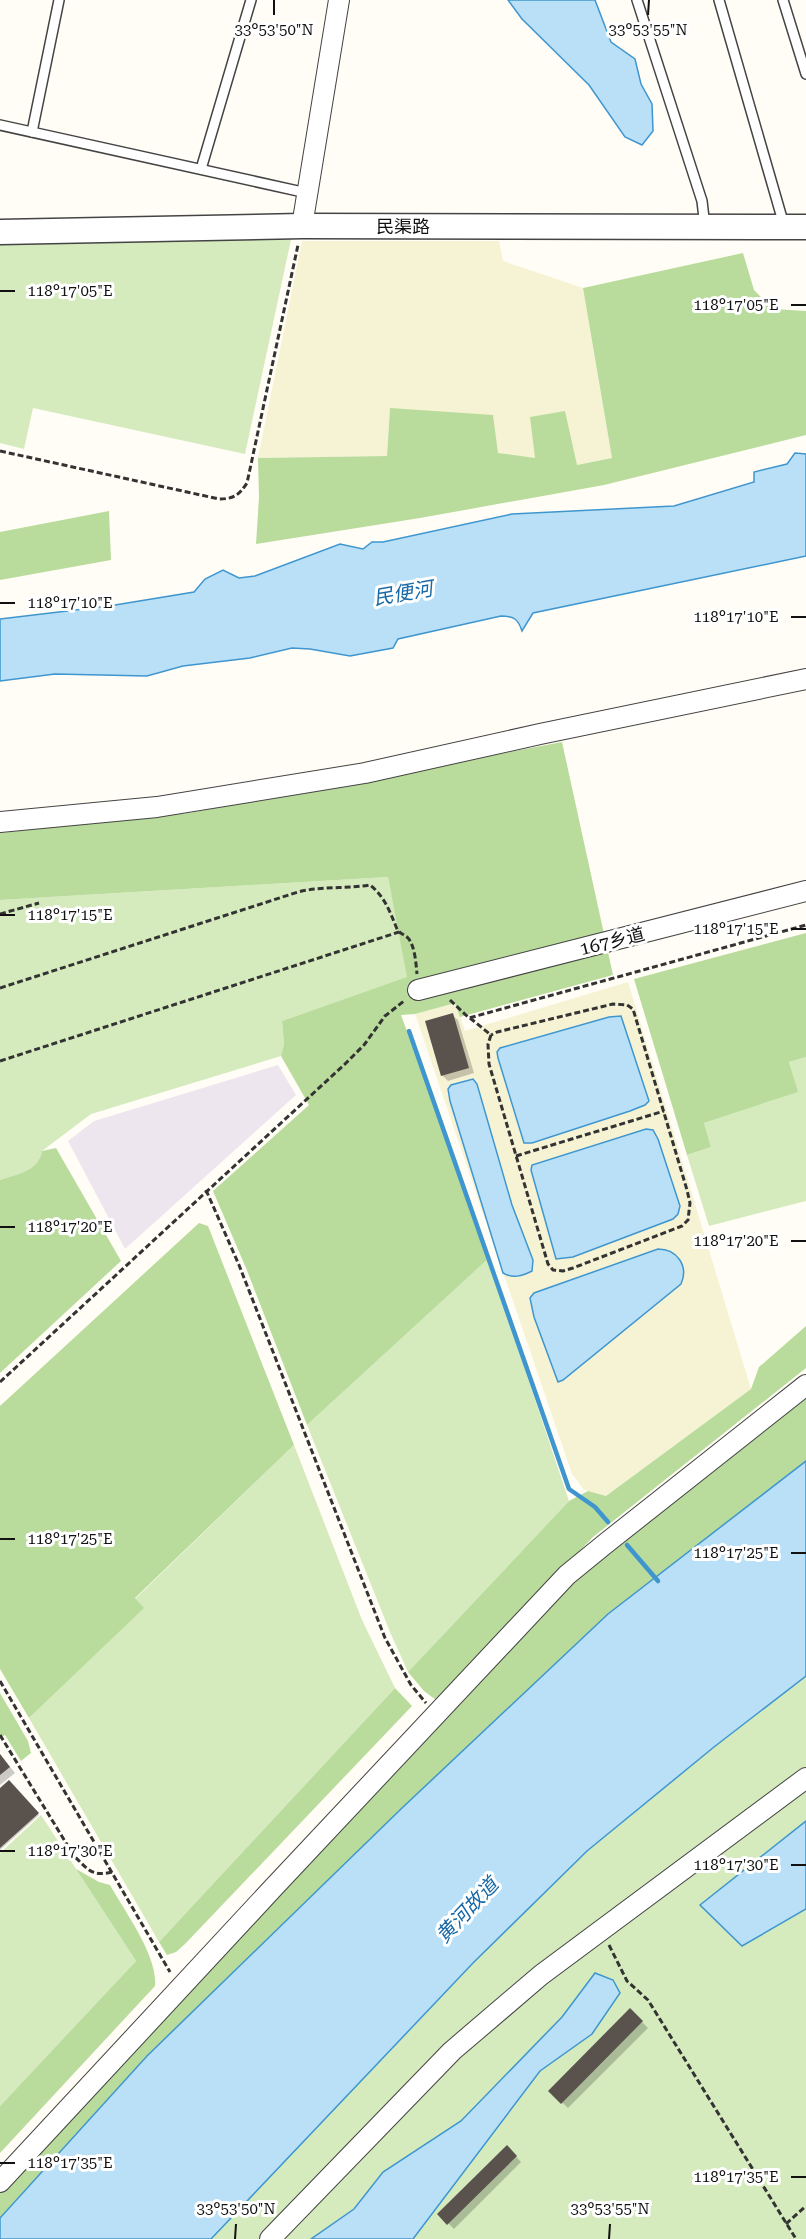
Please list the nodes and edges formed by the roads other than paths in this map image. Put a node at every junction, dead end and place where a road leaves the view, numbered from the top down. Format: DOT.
graph roads {
  1 [pos="59,0"];
  2 [pos="251,0"];
  3 [pos="339,0"];
  4 [pos="637,0"];
  5 [pos="719,0"];
  6 [pos="783,0"];
  7 [pos="806,74"];
  8 [pos="0,125"];
  9 [pos="32,132"];
  10 [pos="201,169"];
  11 [pos="307,193"];
  12 [pos="302,226"];
  13 [pos="705,227"];
  14 [pos="795,227"];
  15 [pos="0,232"];
  16 [pos="806,679"];
  17 [pos="0,822"];
  18 [pos="806,891"];
  19 [pos="418,990"];
  20 [pos="806,1385"];
  21 [pos="806,1778"];
  22 [pos="0,2182"];
  23 [pos="270,2239"];
  1 -- 9 [label="lane"];
  2 -- 10 [label="lane"];
  3 -- 11 [label="street"];
  4 -- 13 [label="lane"];
  5 -- 14 [label="lane"];
  6 -- 7 [label="lane"];
  8 -- 9 [label="lane"];
  9 -- 10 [label="lane"];
  10 -- 11 [label="lane"];
  11 -- 12 [label="street"];
  12 -- 13 [label="street, 民渠路"];
  12 -- 15 [label="street, 民渠路"];
  13 -- 14 [label="street, 民渠路"];
  16 -- 17 [label="street"];
  18 -- 19 [label="street, 167乡道"];
  20 -- 22 [label="street"];
  21 -- 23 [label="street"];
}
